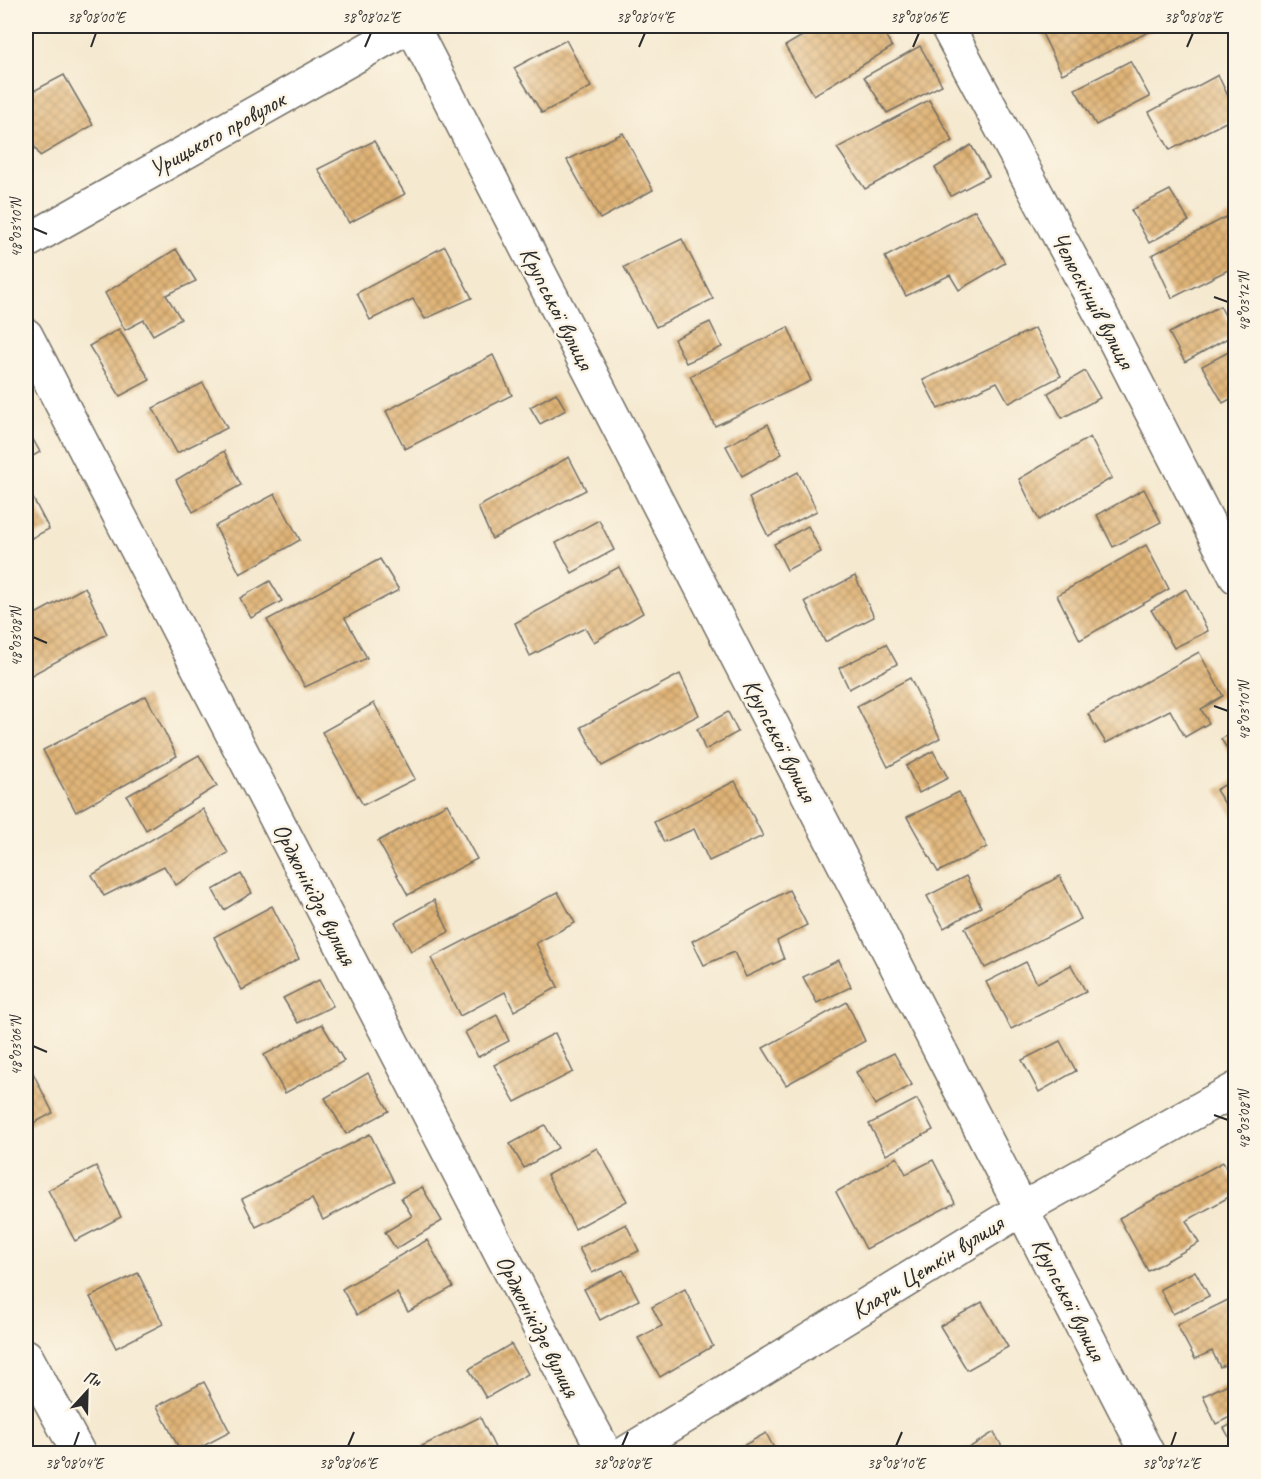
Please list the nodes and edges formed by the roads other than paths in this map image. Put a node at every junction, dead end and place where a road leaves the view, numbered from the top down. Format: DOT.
graph roads {
  1 [pos="410,26"];
  2 [pos="946,26"];
  3 [pos="26,242"];
  4 [pos="26,334"];
  5 [pos="1236,577"];
  6 [pos="1236,1089"];
  7 [pos="1022,1209"];
  8 [pos="26,1356"];
  9 [pos="78,1454"];
  10 [pos="606,1454"];
  11 [pos="624,1454"];
  12 [pos="1148,1454"];
  1 -- 3 [label="street, Урицького провулок"];
  1 -- 7 [label="street, Крупської вулиця"];
  2 -- 5 [label="street, Челюскінців вулиця"];
  4 -- 10 [label="street, Орджонікідзе вулиця"];
  6 -- 7 [label="street, Клари Цеткін вулиця"];
  7 -- 11 [label="street, Клари Цеткін вулиця"];
  7 -- 12 [label="street, Крупської вулиця"];
  8 -- 9 [label="street"];
}
